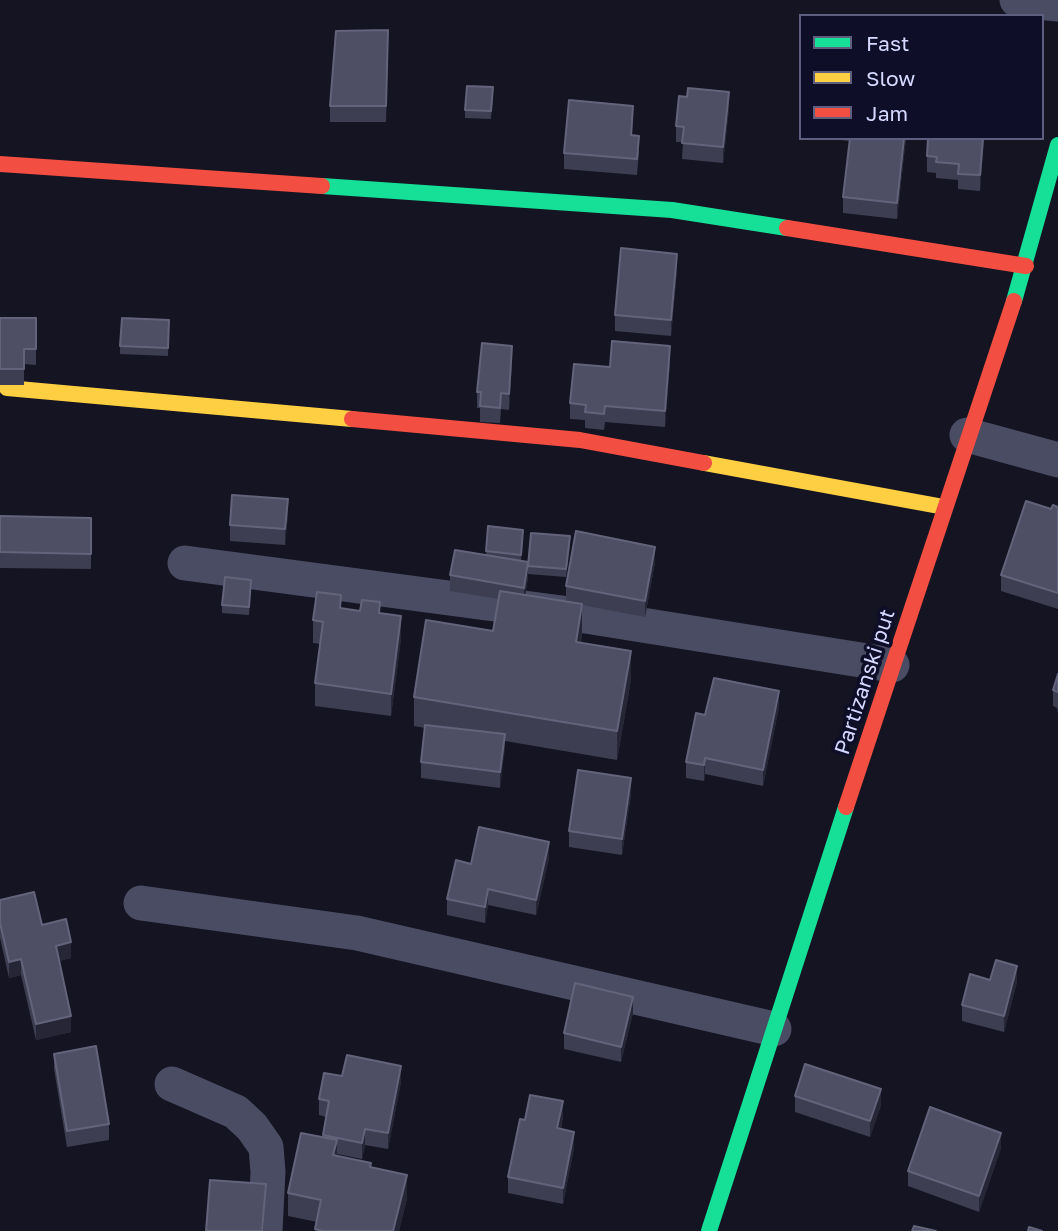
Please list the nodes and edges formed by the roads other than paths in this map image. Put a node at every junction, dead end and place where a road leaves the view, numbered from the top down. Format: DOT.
graph roads {
  1 [pos="1017,0"];
  2 [pos="1058,4"];
  3 [pos="1058,145"];
  4 [pos="0,164"];
  5 [pos="1026,266"];
  6 [pos="7,388"];
  7 [pos="967,435"];
  8 [pos="1058,460"];
  9 [pos="944,508"];
  10 [pos="186,563"];
  11 [pos="892,665"];
  12 [pos="141,903"];
  13 [pos="774,1029"];
  14 [pos="172,1084"];
  15 [pos="265,1231"];
  16 [pos="709,1231"];
  1 -- 2 [label="street"];
  3 -- 5 [label="street, Partizanski put"];
  4 -- 5 [label="street"];
  5 -- 7 [label="street, Partizanski put"];
  6 -- 9 [label="street"];
  7 -- 8 [label="street"];
  7 -- 9 [label="street, Partizanski put"];
  9 -- 11 [label="street, Partizanski put"];
  10 -- 11 [label="street"];
  11 -- 13 [label="street, Partizanski put"];
  12 -- 13 [label="street"];
  13 -- 16 [label="street, Partizanski put"];
  14 -- 15 [label="street"];
}
